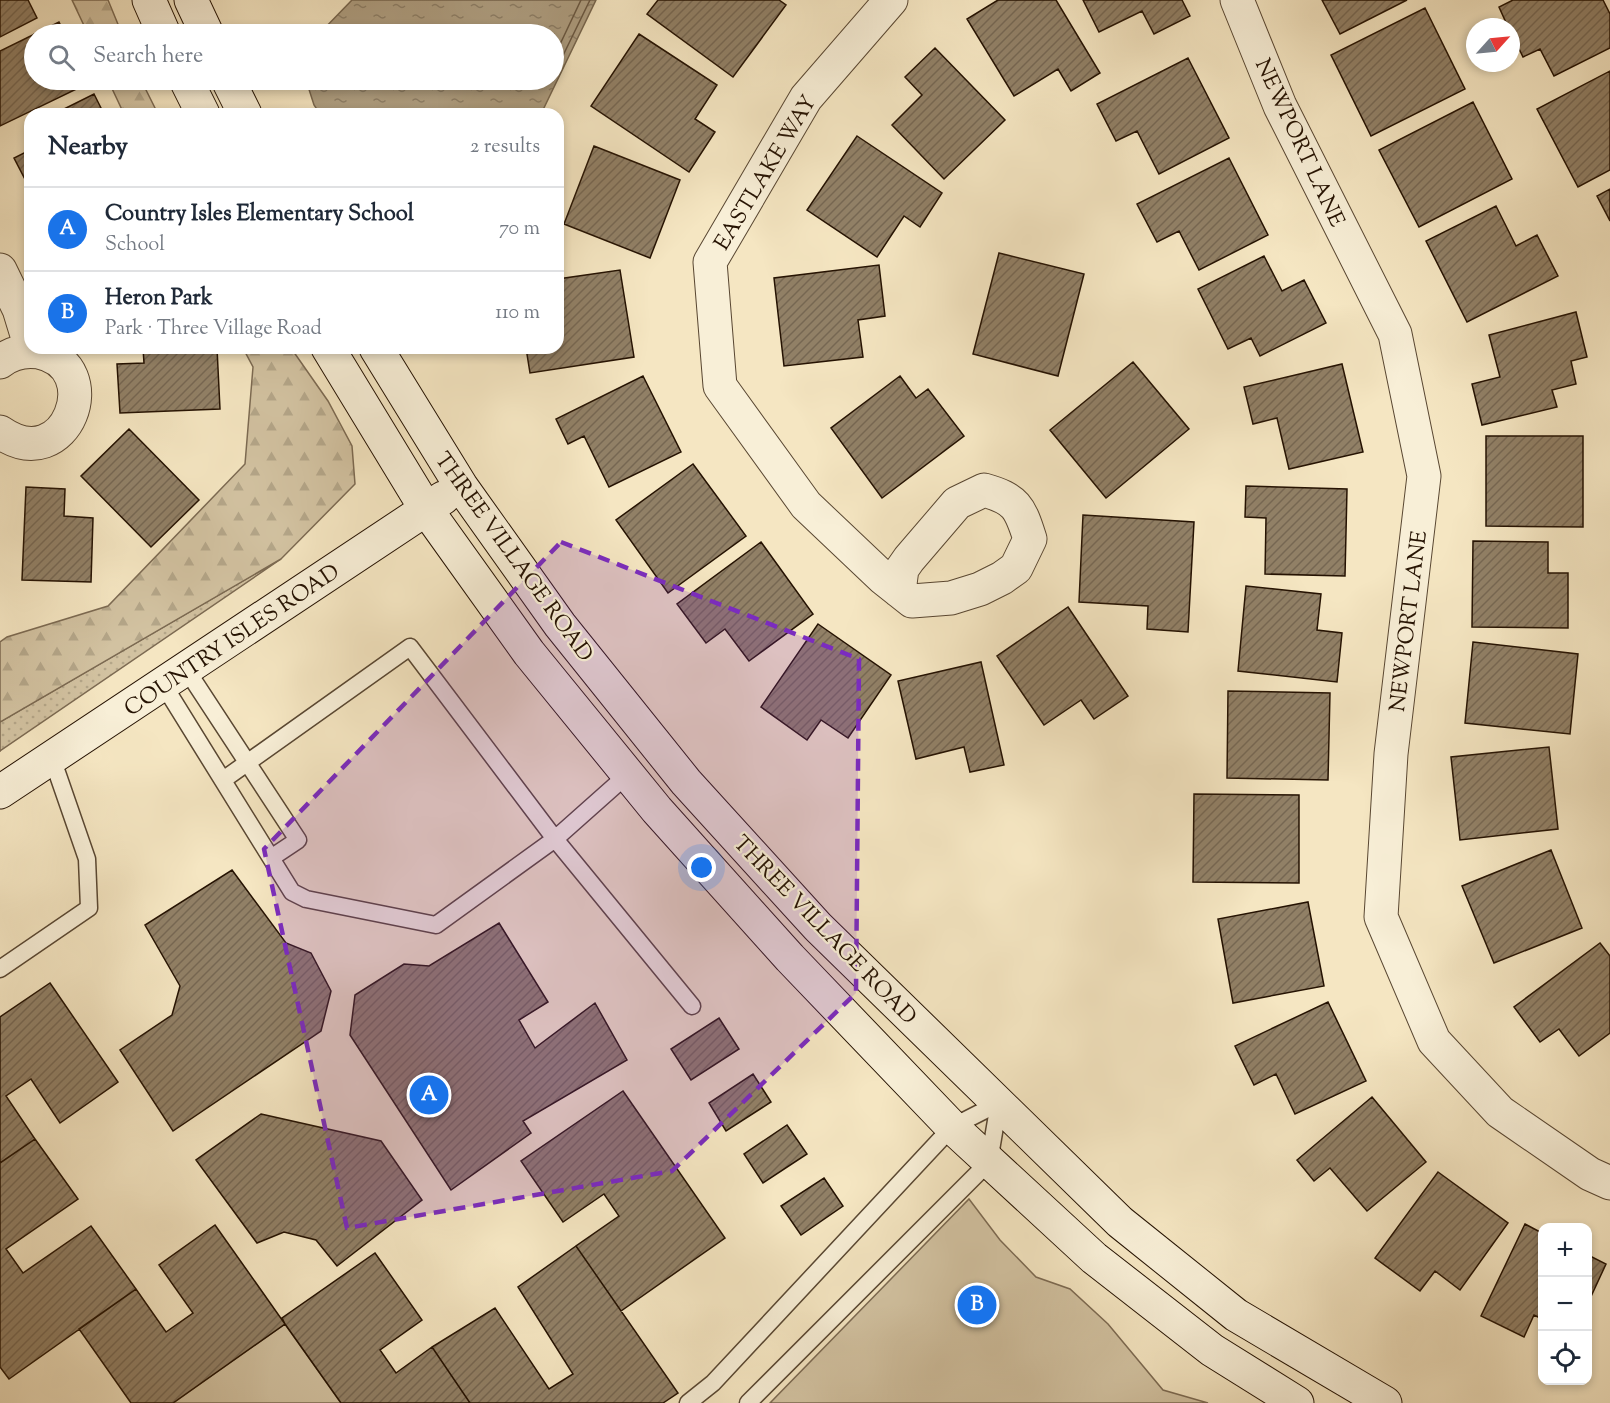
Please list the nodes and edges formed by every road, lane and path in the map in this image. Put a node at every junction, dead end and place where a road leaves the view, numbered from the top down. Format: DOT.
graph roads {
  1 [pos="149,0"];
  2 [pos="191,0"];
  3 [pos="891,0"];
  4 [pos="1237,0"];
  5 [pos="160,24"];
  6 [pos="202,24"];
  7 [pos="191,90"];
  8 [pos="233,90"];
  9 [pos="200,108"];
  10 [pos="242,108"];
  11 [pos="0,270"];
  12 [pos="24,325"];
  13 [pos="24,350"];
  14 [pos="46,354"];
  15 [pos="332,354"];
  16 [pos="380,354"];
  17 [pos="0,362"];
  18 [pos="0,432"];
  19 [pos="461,486"];
  20 [pos="426,509"];
  21 [pos="899,591"];
  22 [pos="174,676"];
  23 [pos="52,758"];
  24 [pos="248,762"];
  25 [pos="627,775"];
  26 [pos="223,780"];
  27 [pos="0,792"];
  28 [pos="555,839"];
  29 [pos="271,858"];
  30 [pos="0,969"];
  31 [pos="692,1006"];
  32 [pos="999,1103"];
  33 [pos="952,1127"];
  34 [pos="989,1162"];
  35 [pos="1610,1183"];
  36 [pos="688,1403"];
  37 [pos="748,1403"];
  38 [pos="1297,1403"];
  39 [pos="1385,1403"];
  1 -- 5 [label="street"];
  2 -- 6 [label="street"];
  3 -- 21 [label="street, EASTLAKE WAY"];
  4 -- 35 [label="street, NEWPORT LANE"];
  7 -- 9 [label="street"];
  8 -- 10 [label="street"];
  11 -- 12 [label="street"];
  13 -- 17 [label="street"];
  14 -- 18 [label="street"];
  15 -- 20 [label="street, THREE VILLAGE ROAD"];
  16 -- 19 [label="street, THREE VILLAGE ROAD"];
  19 -- 20 [label="street, COUNTRY ISLES ROAD"];
  19 -- 32 [label="street, THREE VILLAGE ROAD"];
  20 -- 22 [label="street, COUNTRY ISLES ROAD"];
  20 -- 25 [label="street, THREE VILLAGE ROAD"];
  22 -- 23 [label="street, COUNTRY ISLES ROAD"];
  22 -- 24 [label="lane"];
  22 -- 26 [label="lane"];
  23 -- 27 [label="street, COUNTRY ISLES ROAD"];
  23 -- 30 [label="lane"];
  24 -- 26 [label="lane"];
  24 -- 28 [label="lane"];
  24 -- 29 [label="lane"];
  25 -- 28 [label="lane"];
  25 -- 33 [label="street, THREE VILLAGE ROAD"];
  26 -- 29 [label="lane"];
  28 -- 29 [label="lane"];
  28 -- 31 [label="lane"];
  32 -- 33 [label="lane"];
  32 -- 34 [label="lane"];
  32 -- 39 [label="street, THREE VILLAGE ROAD"];
  33 -- 34 [label="street, THREE VILLAGE ROAD"];
  33 -- 36 [label="lane"];
  34 -- 37 [label="lane"];
  34 -- 38 [label="street, THREE VILLAGE ROAD"];
}
